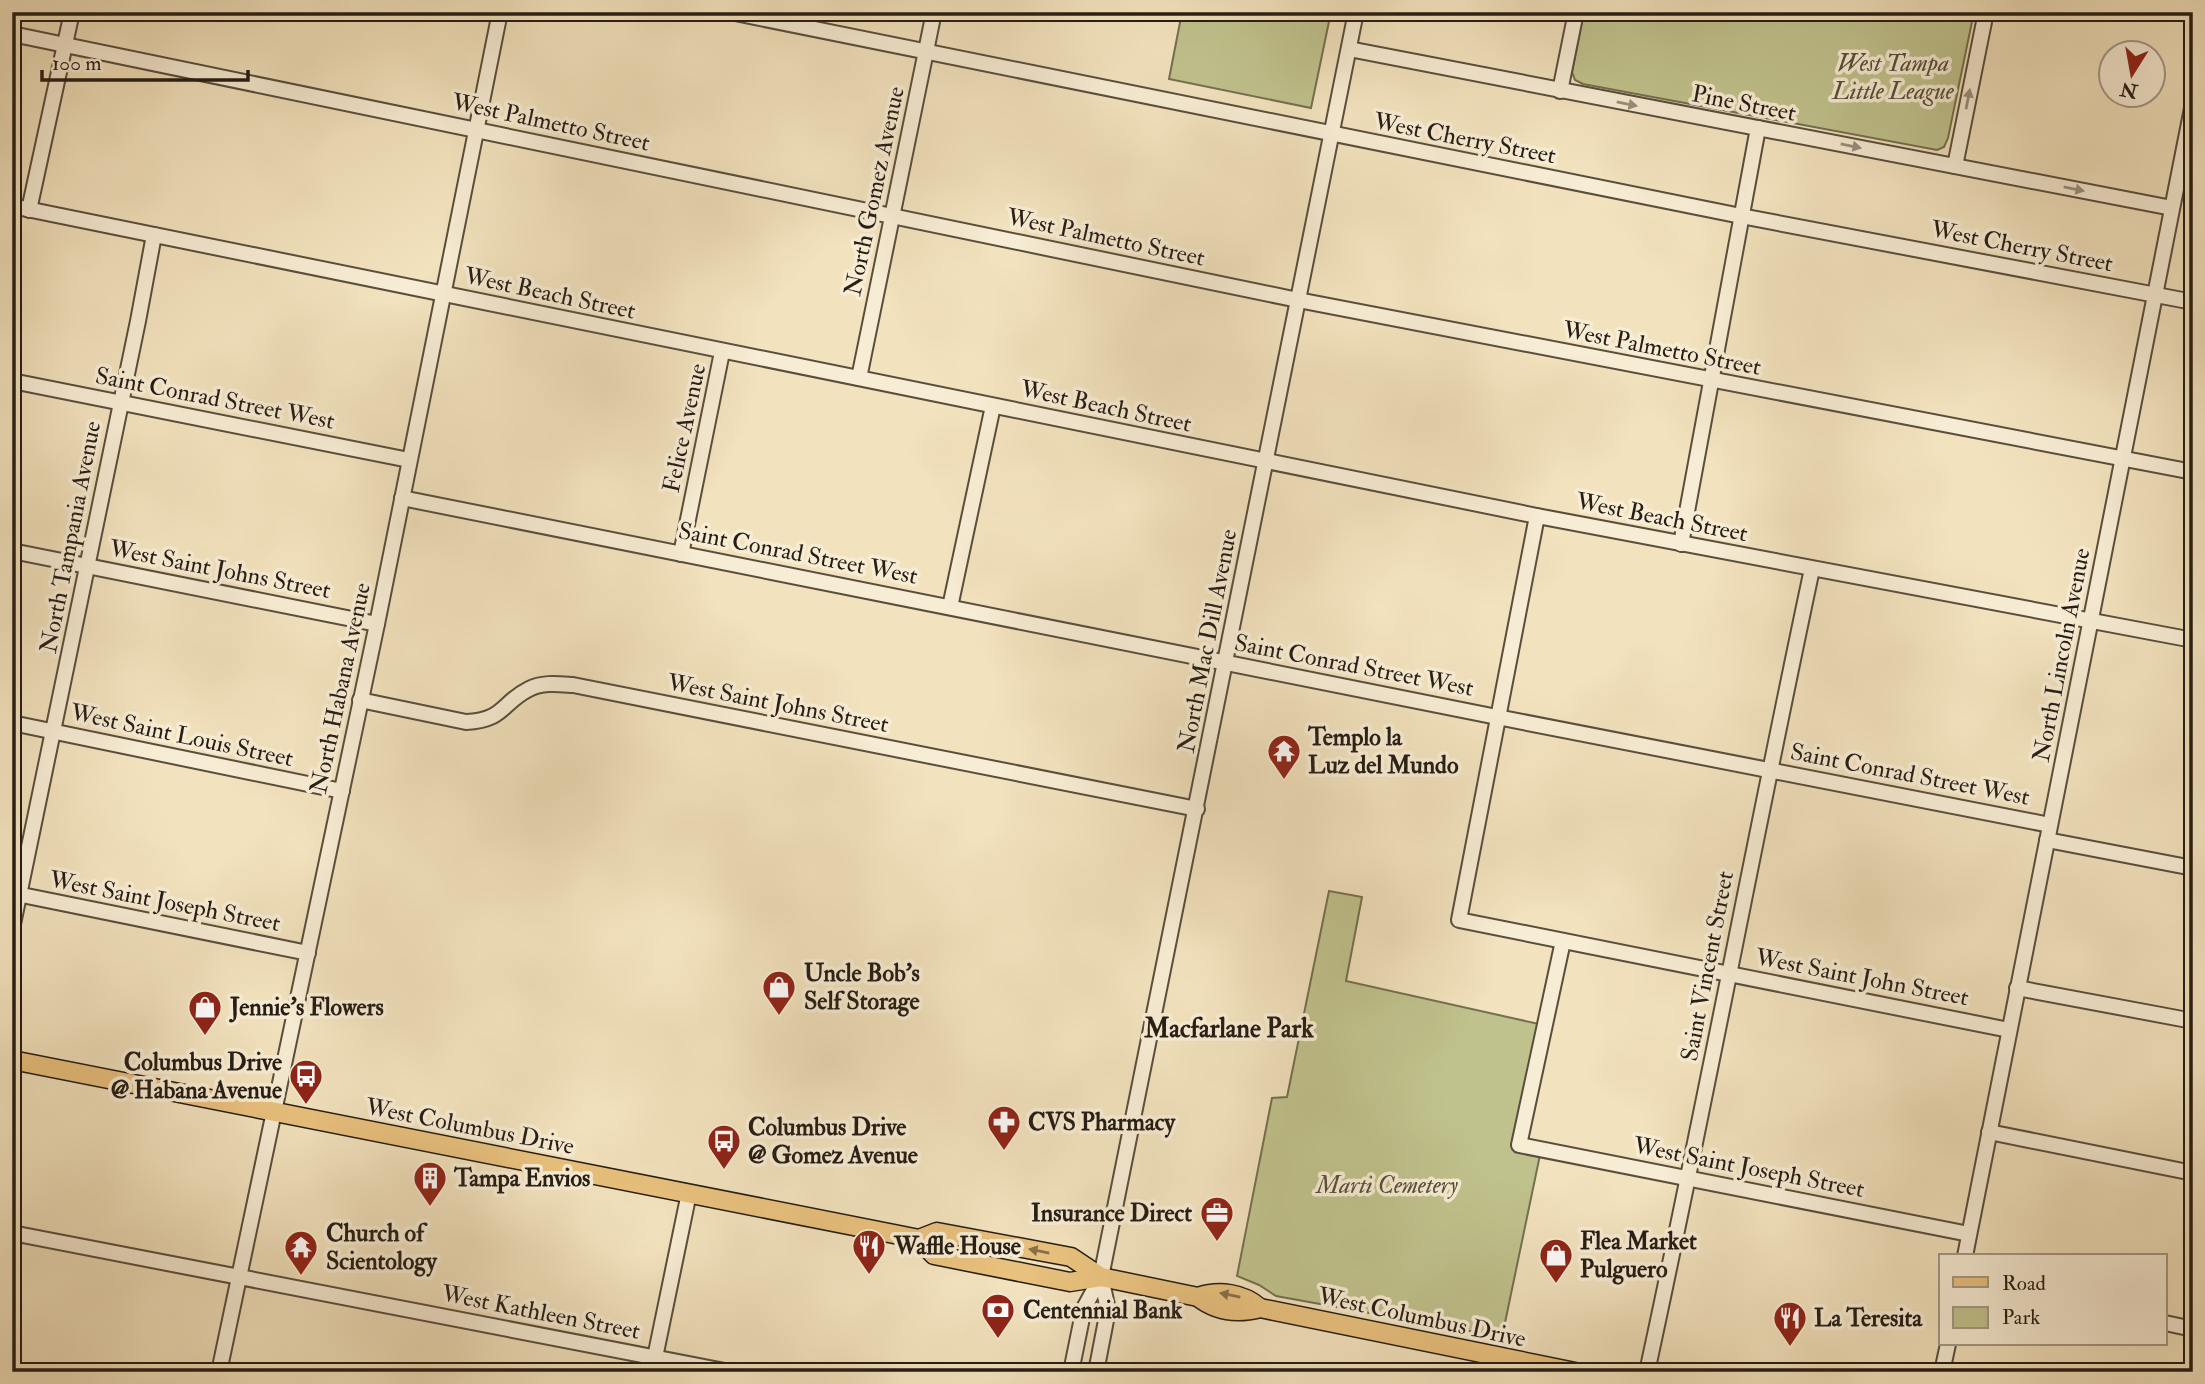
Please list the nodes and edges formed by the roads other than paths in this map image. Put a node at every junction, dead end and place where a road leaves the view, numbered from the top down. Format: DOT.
graph roads {
  1 [pos="72,12"];
  2 [pos="500,12"];
  3 [pos="730,12"];
  4 [pos="934,12"];
  5 [pos="1356,12"];
  6 [pos="1576,12"];
  7 [pos="1986,12"];
  8 [pos="12,34"];
  9 [pos="65,45"];
  10 [pos="1349,49"];
  11 [pos="926,52"];
  12 [pos="1560,91"];
  13 [pos="2193,103"];
  14 [pos="1758,128"];
  15 [pos="2190,129"];
  16 [pos="476,130"];
  17 [pos="1331,134"];
  18 [pos="1955,166"];
  19 [pos="12,206"];
  20 [pos="2172,208"];
  21 [pos="29,210"];
  22 [pos="892,216"];
  23 [pos="1741,216"];
  24 [pos="154,235"];
  25 [pos="2155,294"];
  26 [pos="444,295"];
  27 [pos="1298,300"];
  28 [pos="2193,302"];
  29 [pos="722,352"];
  30 [pos="859,379"];
  31 [pos="12,381"];
  32 [pos="1711,381"];
  33 [pos="121,403"];
  34 [pos="993,406"];
  35 [pos="2123,459"];
  36 [pos="409,460"];
  37 [pos="1266,462"];
  38 [pos="2193,472"];
  39 [pos="402,498"];
  40 [pos="1537,516"];
  41 [pos="1681,544"];
  42 [pos="12,551"];
  43 [pos="681,554"];
  44 [pos="88,566"];
  45 [pos="1812,569"];
  46 [pos="950,607"];
  47 [pos="2091,620"];
  48 [pos="377,624"];
  49 [pos="2193,640"];
  50 [pos="1226,662"];
  51 [pos="360,701"];
  52 [pos="1497,717"];
  53 [pos="12,723"];
  54 [pos="54,732"];
  55 [pos="1769,770"];
  56 [pos="342,790"];
  57 [pos="1197,809"];
  58 [pos="2049,832"];
  59 [pos="2193,868"];
  60 [pos="16,894"];
  61 [pos="12,929"];
  62 [pos="1563,941"];
  63 [pos="308,953"];
  64 [pos="1728,974"];
  65 [pos="2018,988"];
  66 [pos="2193,1021"];
  67 [pos="2009,1030"];
  68 [pos="12,1060"];
  69 [pos="273,1114"];
  70 [pos="1989,1132"];
  71 [pos="2193,1173"];
  72 [pos="1689,1178"];
  73 [pos="689,1193"];
  74 [pos="12,1233"];
  75 [pos="1969,1234"];
  76 [pos="919,1240"];
  77 [pos="1965,1254"];
  78 [pos="1101,1277"];
  79 [pos="239,1278"];
  80 [pos="2166,1323"];
  81 [pos="2193,1329"];
  82 [pos="1948,1346"];
  83 [pos="655,1357"];
  84 [pos="1502,1365"];
  85 [pos="219,1372"];
  86 [pos="652,1372"];
  87 [pos="730,1372"];
  88 [pos="1071,1372"];
  89 [pos="1096,1372"];
  90 [pos="1575,1372"];
  91 [pos="1647,1372"];
  92 [pos="1942,1372"];
  1 -- 9 [label="street"];
  2 -- 16 [label="street, North Habana Avenue"];
  3 -- 11 [label="street, West Cherry Street"];
  4 -- 11 [label="street, North Gomez Avenue"];
  5 -- 10 [label="street, North Mac Dill Avenue"];
  6 -- 12 [label="street"];
  18 -- 7 [label="street, one-way"];
  8 -- 9 [label="street, West Palmetto Street"];
  9 -- 16 [label="street, West Palmetto Street"];
  9 -- 21 [label="street"];
  10 -- 12 [label="street, Pine Street"];
  10 -- 17 [label="street, North Mac Dill Avenue"];
  11 -- 17 [label="street, West Cherry Street"];
  11 -- 22 [label="street, North Gomez Avenue"];
  12 -- 14 [label="street, Pine Street, one-way"];
  13 -- 15 [label="street, North Lincoln Avenue"];
  14 -- 18 [label="street, Pine Street, one-way"];
  14 -- 23 [label="street"];
  15 -- 20 [label="street, North Lincoln Avenue"];
  16 -- 22 [label="street, West Palmetto Street"];
  16 -- 26 [label="street, North Habana Avenue"];
  17 -- 23 [label="street, West Cherry Street"];
  17 -- 27 [label="street, North Mac Dill Avenue"];
  18 -- 20 [label="street, Pine Street, one-way"];
  19 -- 21 [label="street, West Beach Street"];
  20 -- 25 [label="street, North Lincoln Avenue"];
  21 -- 24 [label="street, West Beach Street"];
  22 -- 27 [label="street, West Palmetto Street"];
  22 -- 30 [label="street, North Gomez Avenue"];
  23 -- 25 [label="street, West Cherry Street"];
  23 -- 32 [label="street"];
  24 -- 26 [label="street, West Beach Street"];
  24 -- 33 [label="street, North Tampania Avenue"];
  25 -- 28 [label="street, West Cherry Street"];
  25 -- 35 [label="street, North Lincoln Avenue"];
  26 -- 29 [label="street, West Beach Street"];
  26 -- 36 [label="street, North Habana Avenue"];
  27 -- 32 [label="street, West Palmetto Street"];
  27 -- 37 [label="street, North Mac Dill Avenue"];
  29 -- 30 [label="street, West Beach Street"];
  29 -- 43 [label="street, Felice Avenue"];
  30 -- 34 [label="street, West Beach Street"];
  31 -- 33 [label="street, Saint Conrad Street West"];
  32 -- 35 [label="street, West Palmetto Street"];
  32 -- 41 [label="street"];
  33 -- 36 [label="street, Saint Conrad Street West"];
  33 -- 44 [label="street, North Tampania Avenue"];
  34 -- 37 [label="street, West Beach Street"];
  34 -- 46 [label="street"];
  35 -- 38 [label="street, West Palmetto Street"];
  35 -- 47 [label="street, North Lincoln Avenue"];
  36 -- 39 [label="street, North Habana Avenue"];
  37 -- 40 [label="street, West Beach Street"];
  37 -- 50 [label="street, North Mac Dill Avenue"];
  39 -- 43 [label="street, Saint Conrad Street West"];
  39 -- 48 [label="street, North Habana Avenue"];
  40 -- 41 [label="street, West Beach Street"];
  40 -- 52 [label="street"];
  41 -- 45 [label="street, West Beach Street"];
  42 -- 44 [label="street, West Saint Johns Street"];
  43 -- 46 [label="street, Saint Conrad Street West"];
  44 -- 48 [label="street, West Saint Johns Street"];
  44 -- 54 [label="street, North Tampania Avenue"];
  45 -- 47 [label="street, West Beach Street"];
  45 -- 55 [label="street, Saint Vincent Street"];
  46 -- 50 [label="street, Saint Conrad Street West"];
  47 -- 49 [label="street, West Beach Street"];
  47 -- 58 [label="street, North Lincoln Avenue"];
  48 -- 51 [label="street, North Habana Avenue"];
  50 -- 52 [label="street, Saint Conrad Street West"];
  50 -- 57 [label="street, North Mac Dill Avenue"];
  51 -- 56 [label="street, North Habana Avenue"];
  51 -- 57 [label="street, West Saint Johns Street"];
  52 -- 55 [label="street, Saint Conrad Street West"];
  52 -- 62 [label="street, West Saint John Street"];
  53 -- 54 [label="street, West Saint Louis Street"];
  54 -- 56 [label="street, West Saint Louis Street"];
  54 -- 60 [label="street, North Tampania Avenue"];
  55 -- 58 [label="street, Saint Conrad Street West"];
  55 -- 64 [label="street, Saint Vincent Street"];
  56 -- 63 [label="street, North Habana Avenue"];
  57 -- 78 [label="street, North Mac Dill Avenue"];
  58 -- 59 [label="street, Saint Conrad Street West"];
  58 -- 65 [label="street, North Lincoln Avenue"];
  60 -- 61 [label="street, North Tampania Avenue"];
  60 -- 63 [label="street, West Saint Joseph Street"];
  62 -- 64 [label="street, West Saint John Street"];
  62 -- 72 [label="street, West Saint Joseph Street"];
  63 -- 69 [label="street, North Habana Avenue"];
  64 -- 67 [label="street, West Saint John Street"];
  64 -- 72 [label="street, Saint Vincent Street"];
  65 -- 66 [label="street"];
  65 -- 67 [label="street, North Lincoln Avenue"];
  67 -- 70 [label="street, North Lincoln Avenue"];
  68 -- 69 [label="main road, West Columbus Drive"];
  69 -- 73 [label="main road, West Columbus Drive"];
  69 -- 79 [label="street, North Habana Avenue"];
  70 -- 71 [label="street"];
  70 -- 75 [label="street, North Lincoln Avenue"];
  72 -- 75 [label="street, West Saint Joseph Street"];
  72 -- 91 [label="street, Saint Vincent Street"];
  73 -- 76 [label="main road, West Columbus Drive"];
  73 -- 83 [label="street"];
  74 -- 79 [label="street, West Kathleen Street"];
  75 -- 77 [label="street, North Lincoln Avenue"];
  76 -- 78 [label="main road, West Columbus Drive"];
  78 -- 76 [label="main road, West Columbus Drive, one-way"];
  78 -- 84 [label="main road, West Columbus Drive"];
  78 -- 88 [label="street, North Mac Dill Avenue"];
  78 -- 89 [label="street, North Mac Dill Avenue"];
  79 -- 83 [label="street, West Kathleen Street"];
  79 -- 85 [label="street, North Habana Avenue"];
  80 -- 81 [label="street"];
  82 -- 92 [label="street"];
  83 -- 86 [label="street"];
  83 -- 87 [label="street, West Kathleen Street"];
  84 -- 90 [label="main road, West Columbus Drive"];
}
